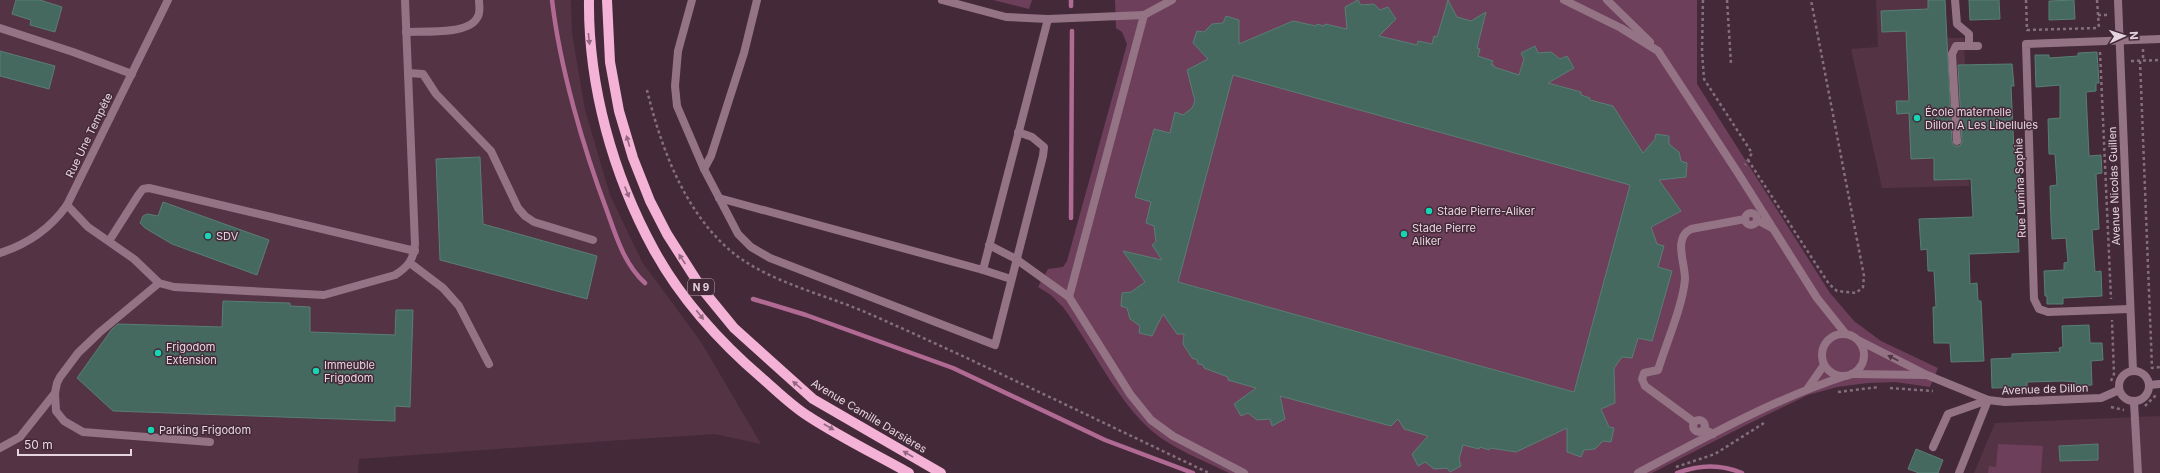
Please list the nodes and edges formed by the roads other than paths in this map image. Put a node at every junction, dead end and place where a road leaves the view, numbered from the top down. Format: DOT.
graph roads {
  1 [pos="168,0"];
  2 [pos="405,0"];
  3 [pos="479,0"];
  4 [pos="589,0"];
  5 [pos="606,0"];
  6 [pos="692,0"];
  7 [pos="756,0"];
  8 [pos="942,0"];
  9 [pos="1172,0"];
  10 [pos="1564,0"];
  11 [pos="1607,0"];
  12 [pos="1955,0"];
  13 [pos="2118,0"];
  14 [pos="971,4"];
  15 [pos="1144,15"];
  16 [pos="1048,19"];
  17 [pos="0,28"];
  18 [pos="406,32"];
  19 [pos="2160,39"];
  20 [pos="2119,41"];
  21 [pos="1969,46"];
  22 [pos="1978,46"];
  23 [pos="1658,51"];
  24 [pos="408,73"];
  25 [pos="132,74"];
  26 [pos="1018,132"];
  27 [pos="1957,141"];
  28 [pos="704,169"];
  29 [pos="719,198"];
  30 [pos="67,205"];
  31 [pos="1772,228"];
  32 [pos="593,240"];
  33 [pos="109,241"];
  34 [pos="989,245"];
  35 [pos="414,251"];
  36 [pos="0,253"];
  37 [pos="1016,259"];
  38 [pos="410,263"];
  39 [pos="983,270"];
  40 [pos="1011,279"];
  41 [pos="159,283"];
  42 [pos="1069,297"];
  43 [pos="2130,309"];
  44 [pos="1845,333"];
  45 [pos="1860,341"];
  46 [pos="489,364"];
  47 [pos="1824,365"];
  48 [pos="2133,371"];
  49 [pos="1848,375"];
  50 [pos="1927,375"];
  51 [pos="2160,384"];
  52 [pos="2149,385"];
  53 [pos="1808,388"];
  54 [pos="2119,390"];
  55 [pos="55,393"];
  56 [pos="1988,400"];
  57 [pos="2134,406"];
  58 [pos="1712,434"];
  59 [pos="210,442"];
  60 [pos="1933,447"];
  61 [pos="0,448"];
  62 [pos="909,473"];
  63 [pos="941,473"];
  64 [pos="1244,473"];
  65 [pos="1638,473"];
  66 [pos="1959,473"];
  67 [pos="2138,473"];
  1 -- 25 [label="street, Rue Une Tempête"];
  2 -- 18 [label="street"];
  3 -- 18 [label="street"];
  4 -- 62 [label="main road, N 9, one-way"];
  63 -- 5 [label="main road, Avenue Camille Darsières / N 9, one-way"];
  6 -- 28 [label="street"];
  7 -- 28 [label="street"];
  8 -- 14 [label="street"];
  9 -- 15 [label="street"];
  10 -- 23 [label="street"];
  11 -- 23 [label="street"];
  12 -- 21 [label="street"];
  13 -- 20 [label="street, Avenue Nicolas Guillen"];
  14 -- 16 [label="street"];
  15 -- 16 [label="street"];
  15 -- 42 [label="street"];
  16 -- 26 [label="street"];
  17 -- 25 [label="street"];
  18 -- 24 [label="street"];
  19 -- 20 [label="street"];
  20 -- 43 [label="street, Avenue Nicolas Guillen"];
  20 -- 43 [label="street, Rue Lumina Sophie"];
  21 -- 22 [label="street"];
  21 -- 27 [label="street"];
  23 -- 31 [label="street"];
  24 -- 32 [label="street"];
  24 -- 35 [label="street"];
  25 -- 30 [label="street, Rue Une Tempête"];
  26 -- 34 [label="street"];
  26 -- 37 [label="street"];
  28 -- 29 [label="street"];
  29 -- 39 [label="street"];
  29 -- 40 [label="street"];
  30 -- 33 [label="street"];
  30 -- 36 [label="street, Rue Une Tempête"];
  31 -- 44 [label="street"];
  31 -- 58 [label="street"];
  33 -- 35 [label="street"];
  33 -- 41 [label="street"];
  34 -- 37 [label="street"];
  34 -- 39 [label="street"];
  35 -- 38 [label="street"];
  37 -- 40 [label="street"];
  37 -- 42 [label="street"];
  38 -- 41 [label="street"];
  38 -- 46 [label="street"];
  39 -- 40 [label="street"];
  41 -- 55 [label="street"];
  42 -- 64 [label="street"];
  43 -- 48 [label="street, Avenue Nicolas Guillen"];
  44 -- 45 [label="street"];
  44 -- 47 [label="street"];
  45 -- 49 [label="street"];
  50 -- 45 [label="street, Avenue de Dillon, one-way"];
  47 -- 49 [label="street"];
  47 -- 53 [label="street"];
  48 -- 52 [label="street"];
  48 -- 54 [label="street"];
  49 -- 50 [label="street, Avenue de Dillon"];
  49 -- 53 [label="street"];
  50 -- 56 [label="street, Avenue de Dillon"];
  51 -- 52 [label="street"];
  52 -- 57 [label="street"];
  53 -- 58 [label="street"];
  54 -- 56 [label="street, Avenue de Dillon"];
  54 -- 57 [label="street"];
  55 -- 59 [label="street"];
  55 -- 61 [label="street"];
  56 -- 60 [label="street"];
  56 -- 66 [label="street"];
  57 -- 67 [label="street"];
  58 -- 65 [label="street"];
}
